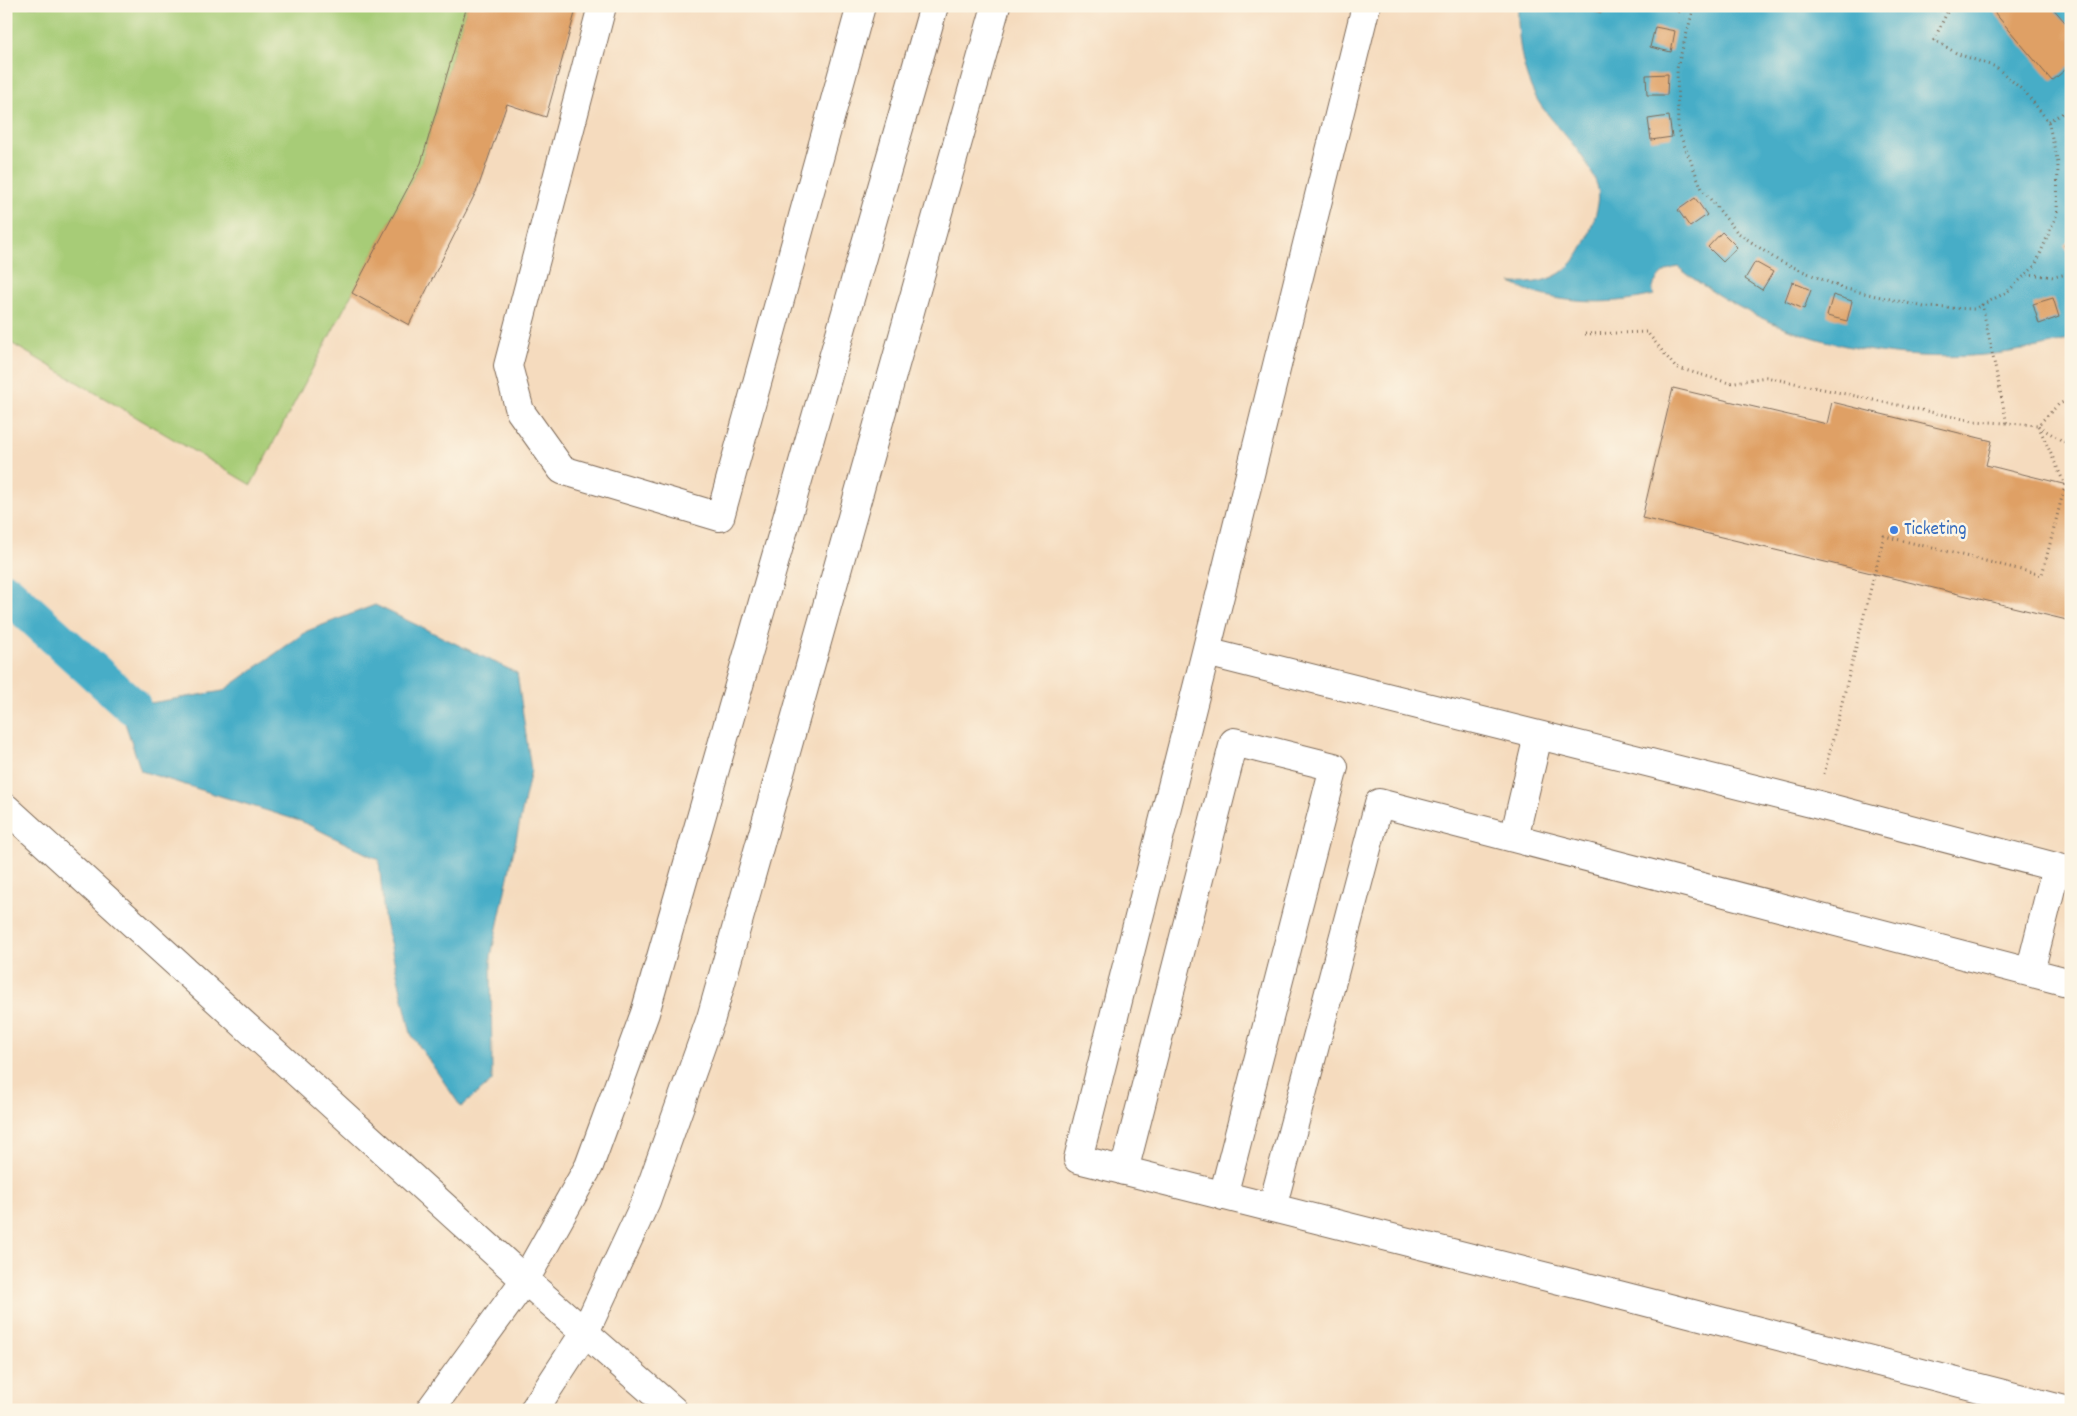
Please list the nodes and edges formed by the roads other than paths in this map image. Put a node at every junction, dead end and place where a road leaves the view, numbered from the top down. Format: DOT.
graph roads {
  1 [pos="602,6"];
  2 [pos="861,6"];
  3 [pos="934,6"];
  4 [pos="996,6"];
  5 [pos="1366,6"];
  6 [pos="1206,652"];
  7 [pos="1472,719"];
  8 [pos="1538,736"];
  9 [pos="6,808"];
  10 [pos="1514,838"];
  11 [pos="2066,869"];
  12 [pos="2030,972"];
  13 [pos="2071,983"];
  14 [pos="1124,1171"];
  15 [pos="1223,1196"];
  16 [pos="1272,1208"];
  17 [pos="525,1280"];
  18 [pos="585,1332"];
  19 [pos="430,1410"];
  20 [pos="534,1410"];
  21 [pos="673,1410"];
  22 [pos="2065,1410"];
  1 -- 2 [label="street"];
  3 -- 17 [label="street"];
  4 -- 18 [label="street"];
  5 -- 6 [label="street"];
  6 -- 7 [label="street"];
  6 -- 14 [label="street"];
  7 -- 8 [label="street"];
  7 -- 11 [label="street"];
  8 -- 10 [label="street"];
  8 -- 11 [label="street"];
  9 -- 17 [label="street"];
  10 -- 12 [label="street"];
  10 -- 16 [label="street"];
  11 -- 12 [label="street"];
  12 -- 13 [label="street"];
  14 -- 15 [label="street"];
  14 -- 15 [label="street"];
  15 -- 16 [label="street"];
  16 -- 22 [label="street"];
  17 -- 18 [label="street"];
  17 -- 19 [label="street"];
  18 -- 20 [label="street"];
  18 -- 21 [label="street"];
}
